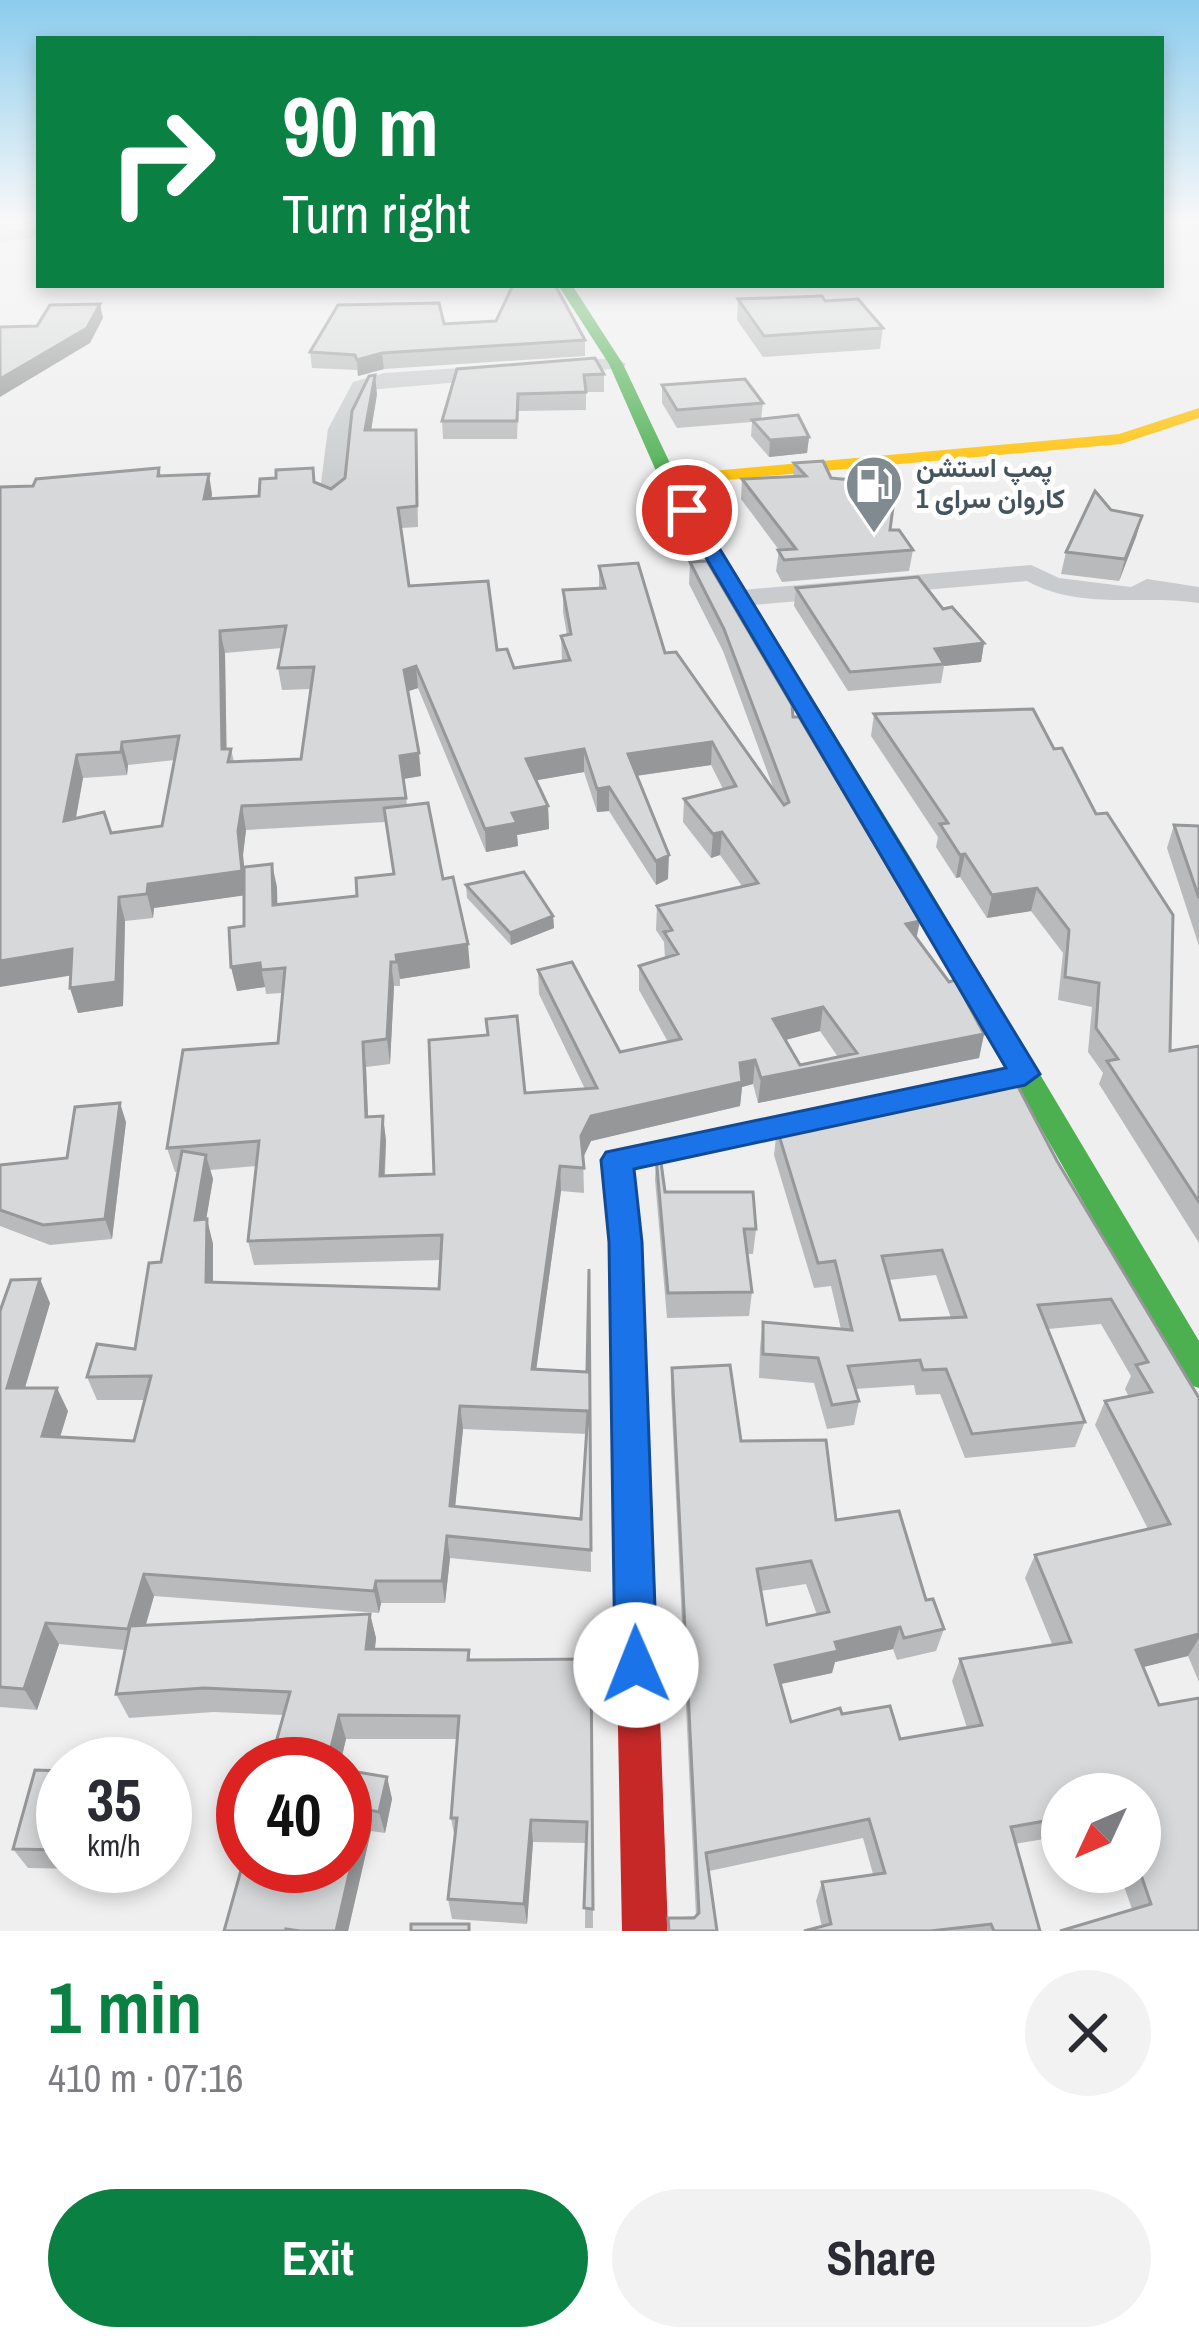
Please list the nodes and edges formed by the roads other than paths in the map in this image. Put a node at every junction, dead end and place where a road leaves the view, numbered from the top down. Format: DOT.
graph roads {
  1 [pos="580,308"];
  2 [pos="616,364"];
  3 [pos="1199,413"];
  4 [pos="669,480"];
  5 [pos="332,498"];
  6 [pos="1199,595"];
  7 [pos="742,598"];
  8 [pos="1025,1074"];
  9 [pos="1199,1373"];
  10 [pos="644,1931"];
  1 -- 2 [label="main road"];
  2 -- 4 [label="main road"];
  2 -- 5 [label="street"];
  3 -- 4 [label="main road"];
  4 -- 7 [label="main road"];
  6 -- 7 [label="street"];
  7 -- 8 [label="main road"];
  8 -- 9 [label="main road"];
  8 -- 10 [label="main road"];
}
